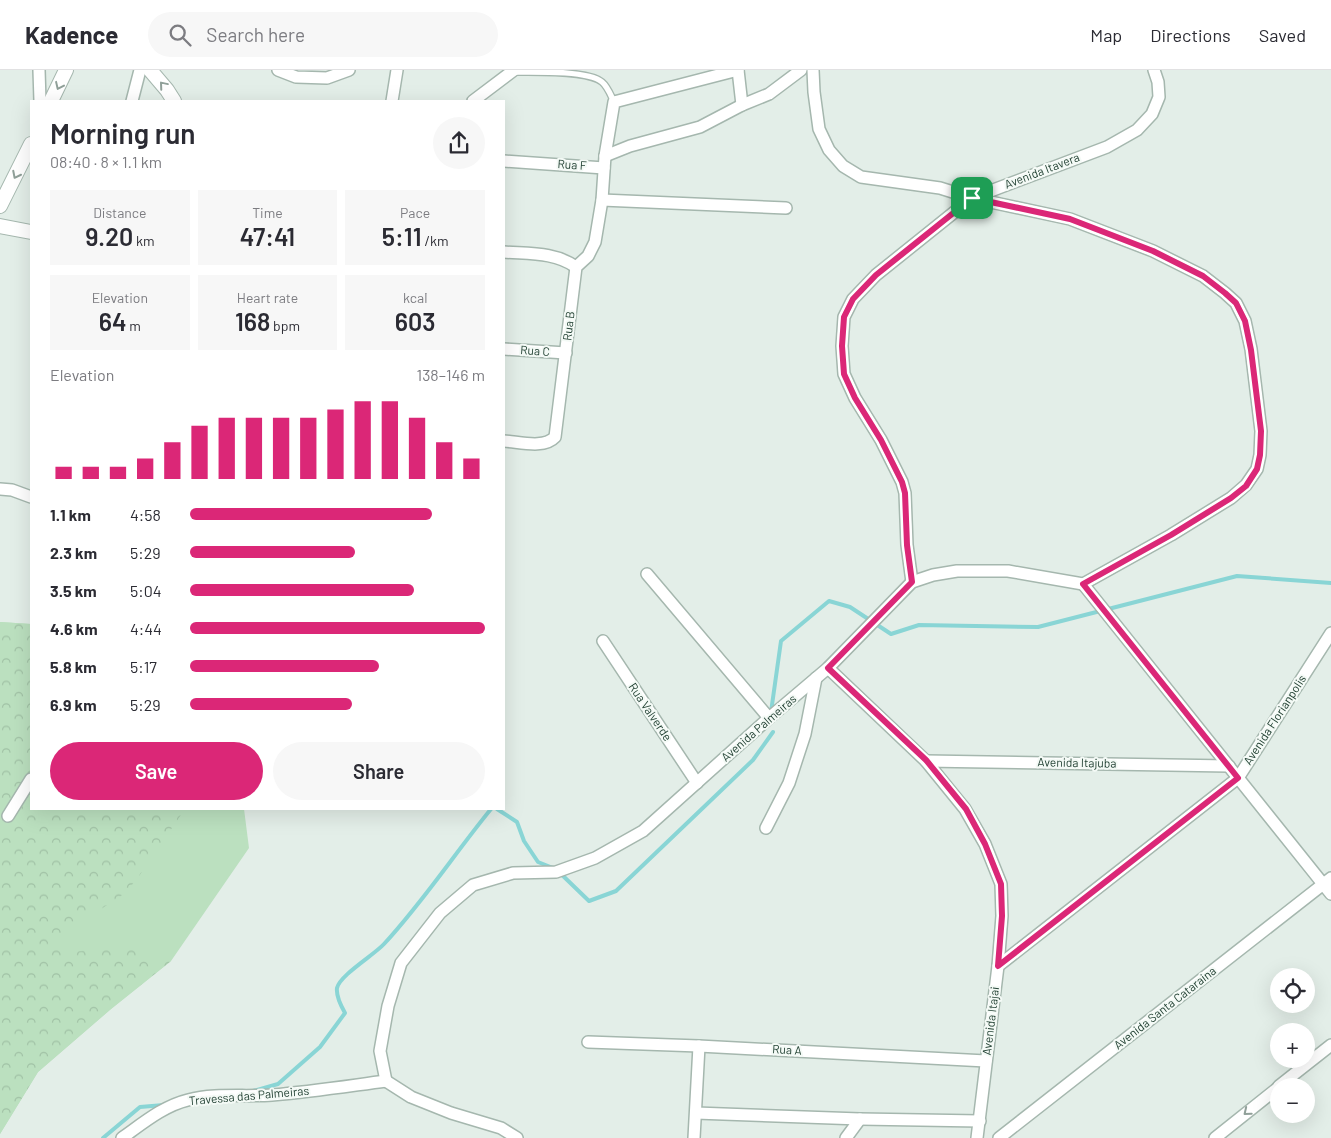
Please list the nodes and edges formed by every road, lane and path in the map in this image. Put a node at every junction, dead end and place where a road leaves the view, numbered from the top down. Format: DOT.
graph roads {
  1 [pos="39,70"];
  2 [pos="66,70"];
  3 [pos="140,70"];
  4 [pos="150,70"];
  5 [pos="278,70"];
  6 [pos="349,70"];
  7 [pos="397,70"];
  8 [pos="738,70"];
  9 [pos="801,70"];
  10 [pos="813,70"];
  11 [pos="1154,70"];
  12 [pos="513,71"];
  13 [pos="40,100"];
  14 [pos="52,100"];
  15 [pos="132,100"];
  16 [pos="173,100"];
  17 [pos="392,100"];
  18 [pos="477,100"];
  19 [pos="614,102"];
  20 [pos="742,105"];
  21 [pos="30,146"];
  22 [pos="505,161"];
  23 [pos="604,162"];
  24 [pos="972,198"];
  25 [pos="602,200"];
  26 [pos="0,206"];
  27 [pos="786,208"];
  28 [pos="0,226"];
  29 [pos="30,232"];
  30 [pos="505,252"];
  31 [pos="576,267"];
  32 [pos="505,349"];
  33 [pos="566,353"];
  34 [pos="505,441"];
  35 [pos="0,489"];
  36 [pos="30,497"];
  37 [pos="647,574"];
  38 [pos="912,582"];
  39 [pos="1083,584"];
  40 [pos="1331,633"];
  41 [pos="602,641"];
  42 [pos="828,668"];
  43 [pos="816,678"];
  44 [pos="769,718"];
  45 [pos="926,760"];
  46 [pos="1229,766"];
  47 [pos="1238,778"];
  48 [pos="30,780"];
  49 [pos="697,783"];
  50 [pos="8,816"];
  51 [pos="766,828"];
  52 [pos="1327,881"];
  53 [pos="1331,894"];
  54 [pos="998,966"];
  55 [pos="588,1042"];
  56 [pos="1331,1045"];
  57 [pos="699,1046"];
  58 [pos="986,1061"];
  59 [pos="1289,1078"];
  60 [pos="386,1081"];
  61 [pos="1270,1093"];
  62 [pos="696,1114"];
  63 [pos="860,1120"];
  64 [pos="980,1121"];
  65 [pos="122,1138"];
  66 [pos="516,1138"];
  67 [pos="694,1138"];
  68 [pos="846,1138"];
  69 [pos="977,1138"];
  70 [pos="999,1138"];
  71 [pos="1215,1138"];
  1 -- 13 [label="street"];
  2 -- 14 [label="street, one-way"];
  3 -- 15 [label="street"];
  16 -- 4 [label="street, one-way"];
  5 -- 6 [label="street"];
  7 -- 17 [label="street"];
  8 -- 19 [label="street"];
  8 -- 20 [label="street"];
  9 -- 20 [label="street"];
  10 -- 24 [label="street"];
  11 -- 24 [label="street, Avenida Itavera"];
  12 -- 18 [label="street"];
  12 -- 19 [label="lane"];
  19 -- 23 [label="street, Rua F"];
  20 -- 23 [label="street"];
  21 -- 26 [label="street, one-way"];
  22 -- 23 [label="street, Rua F"];
  23 -- 25 [label="street"];
  24 -- 38 [label="street, Avenida Itavera"];
  24 -- 39 [label="street"];
  25 -- 27 [label="street"];
  25 -- 31 [label="street"];
  28 -- 29 [label="street"];
  30 -- 31 [label="street"];
  31 -- 33 [label="street, Rua B"];
  32 -- 33 [label="street, Rua C"];
  33 -- 34 [label="street, Rua B"];
  35 -- 36 [label="street"];
  37 -- 44 [label="street"];
  38 -- 39 [label="street"];
  38 -- 42 [label="street, Avenida Palmeiras"];
  39 -- 46 [label="street"];
  40 -- 47 [label="street, Avenida Florianpolis"];
  41 -- 49 [label="street, Rua Valverde"];
  42 -- 43 [label="street, Avenida Palmeiras"];
  42 -- 45 [label="street, Avenida Itajai"];
  43 -- 44 [label="street, Avenida Palmeiras"];
  43 -- 51 [label="street"];
  44 -- 49 [label="street, Avenida Palmeiras"];
  45 -- 46 [label="street, Avenida Itajuba"];
  45 -- 54 [label="street, Avenida Itajai"];
  46 -- 47 [label="street"];
  47 -- 52 [label="street"];
  47 -- 54 [label="street, Avenida Florianpolis"];
  48 -- 50 [label="street"];
  49 -- 60 [label="street, Avenida Palmeiras"];
  52 -- 53 [label="street"];
  52 -- 70 [label="street, Avenida Santa Cataraina"];
  54 -- 58 [label="street, Avenida Itajai"];
  55 -- 57 [label="street, Rua A"];
  56 -- 59 [label="street"];
  57 -- 58 [label="street, Rua A"];
  57 -- 62 [label="street"];
  58 -- 64 [label="street, Avenida Itajai"];
  60 -- 65 [label="street, Travessa das Palmeiras"];
  60 -- 66 [label="street"];
  61 -- 71 [label="street, one-way"];
  62 -- 63 [label="street"];
  62 -- 67 [label="street"];
  63 -- 64 [label="street"];
  63 -- 68 [label="street"];
  64 -- 69 [label="street, Avenida Itajai"];
}
